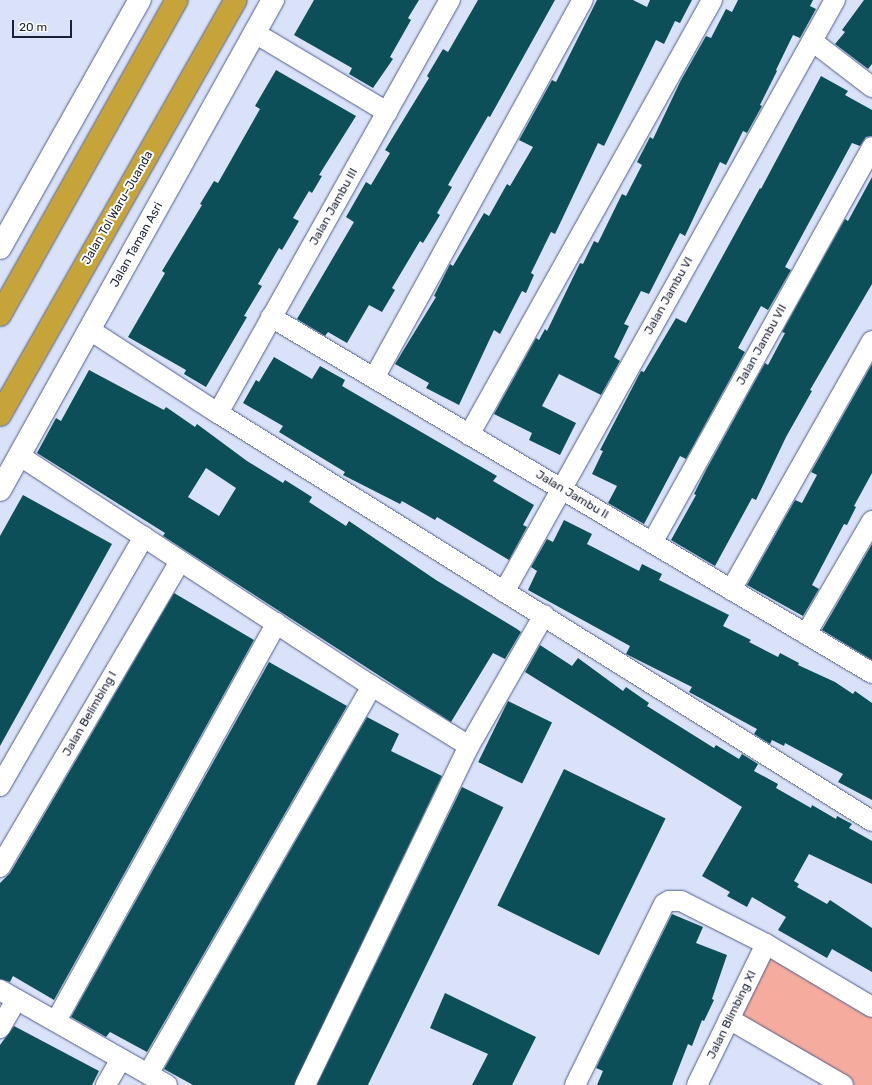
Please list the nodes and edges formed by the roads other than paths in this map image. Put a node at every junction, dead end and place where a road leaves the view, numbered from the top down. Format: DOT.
graph roads {
  1 [pos="140,0"];
  2 [pos="177,0"];
  3 [pos="236,0"];
  4 [pos="273,0"];
  5 [pos="450,0"];
  6 [pos="583,0"];
  7 [pos="712,0"];
  8 [pos="834,0"];
  9 [pos="254,33"];
  10 [pos="812,41"];
  11 [pos="872,87"];
  12 [pos="387,112"];
  13 [pos="872,147"];
  14 [pos="0,248"];
  15 [pos="0,315"];
  16 [pos="271,317"];
  17 [pos="90,330"];
  18 [pos="872,341"];
  19 [pos="374,378"];
  20 [pos="218,413"];
  21 [pos="0,415"];
  22 [pos="469,434"];
  23 [pos="20,456"];
  24 [pos="561,489"];
  25 [pos="0,490"];
  26 [pos="872,522"];
  27 [pos="144,538"];
  28 [pos="652,543"];
  29 [pos="180,561"];
  30 [pos="731,590"];
  31 [pos="504,592"];
  32 [pos="544,615"];
  33 [pos="277,623"];
  34 [pos="806,634"];
  35 [pos="872,673"];
  36 [pos="372,686"];
  37 [pos="469,746"];
  38 [pos="0,786"];
  39 [pos="872,821"];
  40 [pos="0,867"];
  41 [pos="766,944"];
  42 [pos="8,995"];
  43 [pos="872,1007"];
  44 [pos="730,1019"];
  45 [pos="56,1021"];
  46 [pos="0,1028"];
  47 [pos="121,1058"];
  48 [pos="148,1074"];
  49 [pos="106,1085"];
  50 [pos="167,1085"];
  51 [pos="305,1085"];
  52 [pos="575,1085"];
  53 [pos="697,1085"];
  54 [pos="843,1085"];
  1 -- 14 [label="main road"];
  2 -- 15 [label="highway"];
  3 -- 21 [label="highway, Jalan Tol Waru–Juanda"];
  4 -- 9 [label="main road, Jalan Taman Asri"];
  5 -- 12 [label="street, Jalan Jambu III"];
  6 -- 19 [label="street"];
  7 -- 22 [label="street"];
  8 -- 10 [label="street, Jalan Jambu VI"];
  9 -- 12 [label="street"];
  9 -- 17 [label="main road, Jalan Taman Asri"];
  10 -- 11 [label="street"];
  10 -- 24 [label="street, Jalan Jambu VI"];
  12 -- 16 [label="street, Jalan Jambu III"];
  13 -- 28 [label="street, Jalan Jambu VII"];
  16 -- 19 [label="street, Jalan Jambu II"];
  16 -- 20 [label="street, Jalan Jambu III"];
  17 -- 20 [label="street"];
  17 -- 23 [label="main road, Jalan Taman Asri"];
  18 -- 30 [label="street"];
  19 -- 22 [label="street, Jalan Jambu II"];
  20 -- 31 [label="street"];
  22 -- 24 [label="street, Jalan Jambu II"];
  23 -- 25 [label="main road, Jalan Taman Asri"];
  23 -- 27 [label="street"];
  24 -- 28 [label="street, Jalan Jambu II"];
  24 -- 31 [label="street, Jalan Jambu VI"];
  26 -- 34 [label="street"];
  27 -- 29 [label="street"];
  27 -- 38 [label="street"];
  28 -- 30 [label="street, Jalan Jambu II"];
  29 -- 33 [label="street"];
  29 -- 40 [label="street, Jalan Belimbing I"];
  30 -- 34 [label="street, Jalan Jambu II"];
  31 -- 32 [label="street"];
  32 -- 37 [label="street"];
  32 -- 39 [label="street"];
  33 -- 36 [label="street"];
  33 -- 45 [label="street"];
  34 -- 35 [label="street, Jalan Jambu II"];
  36 -- 37 [label="street"];
  36 -- 48 [label="street"];
  37 -- 51 [label="street"];
  41 -- 43 [label="street"];
  41 -- 44 [label="street, Jalan Blimbing XI"];
  41 -- 52 [label="street"];
  42 -- 45 [label="street"];
  42 -- 46 [label="street"];
  44 -- 53 [label="street, Jalan Blimbing XI"];
  44 -- 54 [label="street"];
  45 -- 47 [label="street"];
  47 -- 48 [label="street"];
  47 -- 49 [label="street"];
  48 -- 50 [label="street"];
}
